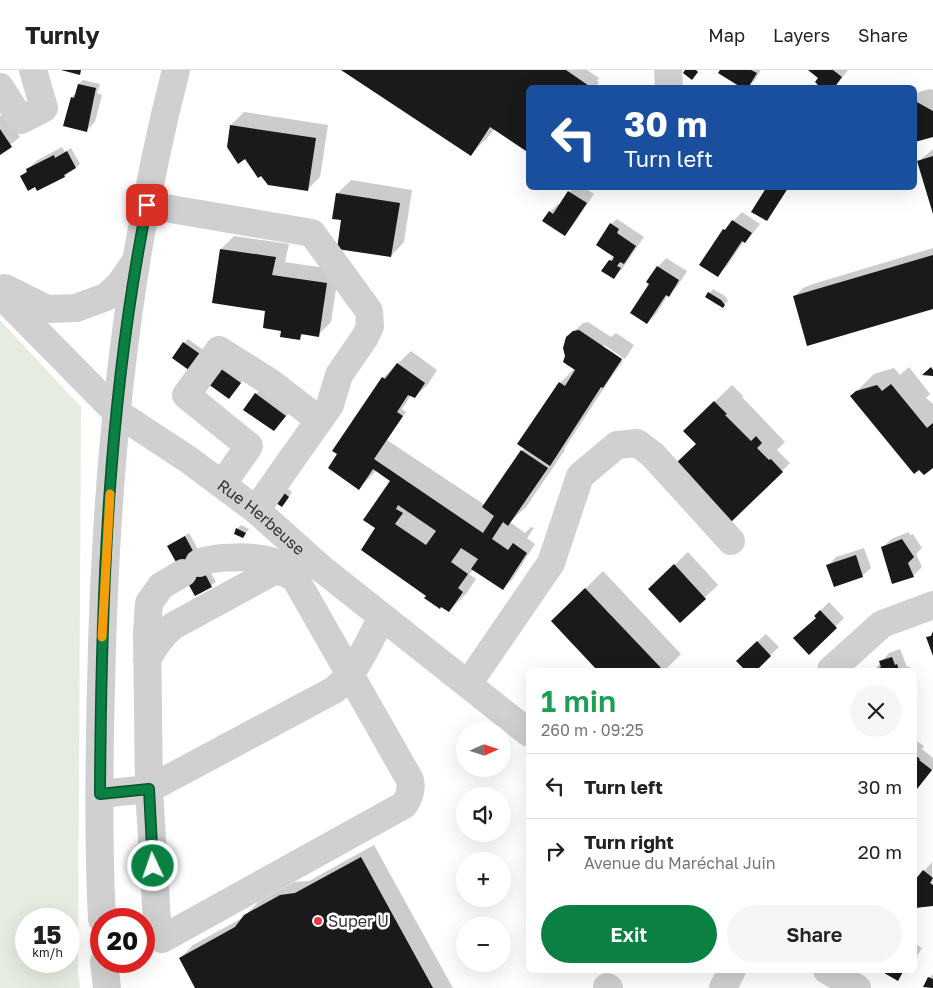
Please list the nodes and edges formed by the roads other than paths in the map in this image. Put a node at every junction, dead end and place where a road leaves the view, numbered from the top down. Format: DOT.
graph roads {
  1 [pos="33,70"];
  2 [pos="176,70"];
  3 [pos="668,70"];
  4 [pos="669,85"];
  5 [pos="0,87"];
  6 [pos="147,205"];
  7 [pos="136,260"];
  8 [pos="0,286"];
  9 [pos="0,294"];
  10 [pos="116,412"];
  11 [pos="319,420"];
  12 [pos="220,483"];
  13 [pos="256,510"];
  14 [pos="731,541"];
  15 [pos="283,572"];
  16 [pos="933,605"];
  17 [pos="382,616"];
  18 [pos="147,660"];
  19 [pos="833,668"];
  20 [pos="350,674"];
  21 [pos="468,684"];
  22 [pos="526,731"];
  23 [pos="149,789"];
  24 [pos="100,794"];
  25 [pos="102,908"];
  26 [pos="105,973"];
  27 [pos="730,973"];
  28 [pos="832,973"];
  29 [pos="107,988"];
  30 [pos="723,988"];
  31 [pos="858,988"];
  1 -- 5 [label="street"];
  2 -- 6 [label="street"];
  3 -- 4 [label="street"];
  6 -- 7 [label="street"];
  6 -- 11 [label="street"];
  7 -- 8 [label="street"];
  7 -- 10 [label="street"];
  9 -- 10 [label="street, Rue Herbeuse"];
  10 -- 12 [label="street, Rue Herbeuse"];
  10 -- 24 [label="street"];
  11 -- 12 [label="street"];
  11 -- 13 [label="street"];
  12 -- 13 [label="street, Rue Herbeuse"];
  13 -- 17 [label="street, Rue Herbeuse"];
  14 -- 21 [label="street"];
  15 -- 18 [label="street"];
  15 -- 18 [label="street"];
  15 -- 20 [label="street"];
  16 -- 19 [label="street"];
  17 -- 20 [label="street"];
  17 -- 21 [label="street, Rue Herbeuse"];
  18 -- 23 [label="street"];
  20 -- 23 [label="street"];
  20 -- 23 [label="street"];
  21 -- 22 [label="street, Rue Herbeuse"];
  23 -- 24 [label="street"];
  24 -- 25 [label="street"];
  26 -- 29 [label="street"];
  27 -- 30 [label="street"];
  28 -- 31 [label="street"];
}
